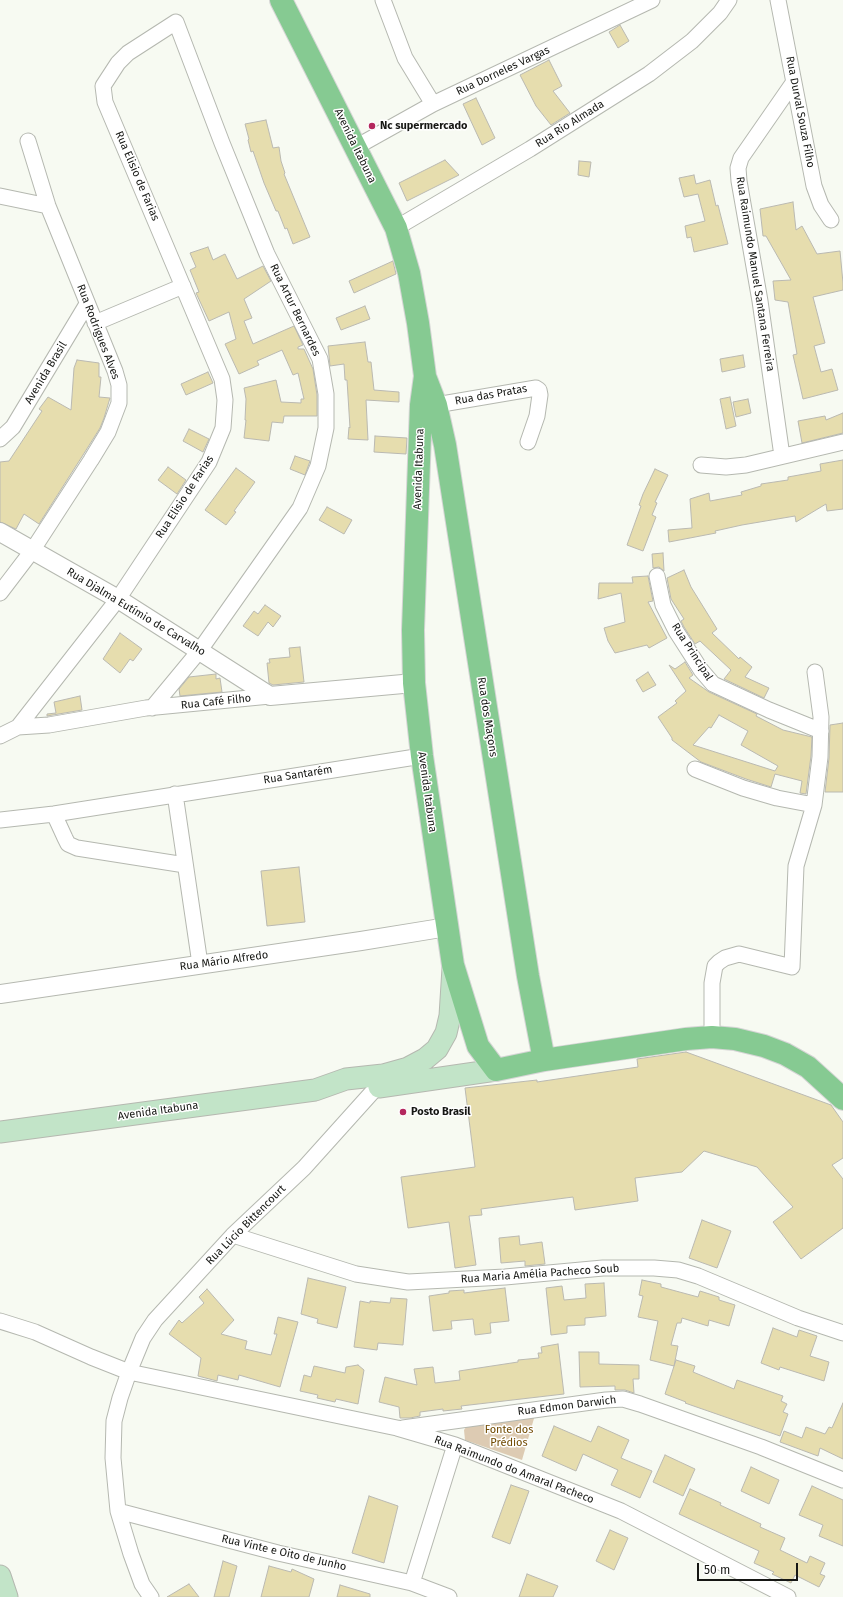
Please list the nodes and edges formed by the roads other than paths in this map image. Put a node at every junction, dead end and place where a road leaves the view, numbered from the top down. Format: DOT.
graph roads {
  1 [pos="281,0"];
  2 [pos="383,0"];
  3 [pos="652,0"];
  4 [pos="729,0"];
  5 [pos="778,0"];
  6 [pos="793,83"];
  7 [pos="105,102"];
  8 [pos="433,104"];
  9 [pos="28,141"];
  10 [pos="356,147"];
  11 [pos="0,196"];
  12 [pos="48,206"];
  13 [pos="831,220"];
  14 [pos="396,228"];
  15 [pos="183,286"];
  16 [pos="87,304"];
  17 [pos="95,323"];
  18 [pos="425,376"];
  19 [pos="436,405"];
  20 [pos="0,439"];
  21 [pos="528,442"];
  22 [pos="843,442"];
  23 [pos="782,456"];
  24 [pos="701,465"];
  25 [pos="419,482"];
  26 [pos="450,482"];
  27 [pos="0,532"];
  28 [pos="32,551"];
  29 [pos="657,576"];
  30 [pos="0,593"];
  31 [pos="118,599"];
  32 [pos="200,650"];
  33 [pos="815,672"];
  34 [pos="414,683"];
  35 [pos="270,696"];
  36 [pos="152,708"];
  37 [pos="18,727"];
  38 [pos="821,731"];
  39 [pos="0,736"];
  40 [pos="422,756"];
  41 [pos="696,769"];
  42 [pos="175,794"];
  43 [pos="814,805"];
  44 [pos="54,814"];
  45 [pos="0,820"];
  46 [pos="185,865"];
  47 [pos="447,927"];
  48 [pos="200,964"];
  49 [pos="453,965"];
  50 [pos="0,994"];
  51 [pos="712,1037"];
  52 [pos="544,1060"];
  53 [pos="496,1070"];
  54 [pos="376,1088"];
  55 [pos="315,1090"];
  56 [pos="843,1099"];
  57 [pos="0,1132"];
  58 [pos="233,1235"];
  59 [pos="0,1321"];
  60 [pos="843,1333"];
  61 [pos="129,1372"];
  62 [pos="397,1428"];
  63 [pos="455,1445"];
  64 [pos="843,1480"];
  65 [pos="118,1511"];
  66 [pos="0,1576"];
  67 [pos="412,1583"];
  68 [pos="7,1597"];
  69 [pos="151,1597"];
  70 [pos="449,1597"];
  71 [pos="788,1597"];
  1 -- 10 [label="main road, Avenida Itabuna"];
  2 -- 8 [label="street"];
  3 -- 8 [label="street, Rua Dorneles Vargas"];
  4 -- 14 [label="street, Rua Rio Almada"];
  5 -- 6 [label="street, Rua Durval Souza Filho"];
  6 -- 13 [label="street, Rua Durval Souza Filho"];
  6 -- 23 [label="street, Rua Raimundo Manuel Santana Ferreira"];
  7 -- 15 [label="street, Rua Elisio de Farias"];
  7 -- 32 [label="street, Rua Artur Bernardes"];
  8 -- 10 [label="street, Rua Dorneles Vargas"];
  9 -- 12 [label="street, Rua Rodrigues Alves"];
  10 -- 14 [label="main road, Avenida Itabuna"];
  11 -- 12 [label="street"];
  12 -- 16 [label="street, Rua Rodrigues Alves"];
  14 -- 18 [label="main road, Avenida Itabuna"];
  15 -- 17 [label="street"];
  15 -- 31 [label="street, Rua Elisio de Farias"];
  16 -- 17 [label="street, Rua Rodrigues Alves"];
  16 -- 20 [label="street, Avenida Brasil"];
  17 -- 28 [label="street, Rua Rodrigues Alves"];
  18 -- 19 [label="main road, Rua dos Maçons"];
  18 -- 25 [label="main road, Avenida Itabuna"];
  19 -- 21 [label="street, Rua das Pratas"];
  19 -- 26 [label="main road, Rua dos Maçons"];
  22 -- 23 [label="street"];
  23 -- 24 [label="street"];
  25 -- 26 [label="main road"];
  25 -- 34 [label="main road, Avenida Itabuna"];
  26 -- 52 [label="main road, Rua dos Maçons"];
  27 -- 28 [label="street, Rua Djalma Eutímio de Carvalho"];
  28 -- 30 [label="street, Rua Rodrigues Alves"];
  28 -- 31 [label="street, Rua Djalma Eutímio de Carvalho"];
  29 -- 38 [label="street, Rua Principal"];
  31 -- 32 [label="street, Rua Djalma Eutímio de Carvalho"];
  31 -- 37 [label="street, Rua Elisio de Farias"];
  32 -- 35 [label="street, Rua Djalma Eutímio de Carvalho"];
  32 -- 36 [label="street, Rua Artur Bernardes"];
  33 -- 38 [label="street"];
  34 -- 35 [label="street, Rua Café Filho"];
  34 -- 40 [label="main road, Avenida Itabuna"];
  35 -- 36 [label="street, Rua Café Filho"];
  36 -- 37 [label="street, Rua Café Filho"];
  37 -- 39 [label="street"];
  38 -- 43 [label="street"];
  40 -- 42 [label="street, Rua Santarém"];
  40 -- 47 [label="main road, Avenida Itabuna"];
  41 -- 43 [label="street"];
  42 -- 44 [label="street, Rua Santarém"];
  42 -- 46 [label="street"];
  43 -- 51 [label="street"];
  44 -- 45 [label="street, Rua Santarém"];
  44 -- 46 [label="street"];
  46 -- 48 [label="street"];
  47 -- 48 [label="street, Rua Mário Alfredo"];
  47 -- 49 [label="main road, Avenida Itabuna"];
  48 -- 50 [label="street, Rua Mário Alfredo"];
  49 -- 53 [label="main road, Avenida Itabuna"];
  49 -- 55 [label="main road, Avenida Itabuna"];
  51 -- 52 [label="main road"];
  51 -- 56 [label="main road"];
  52 -- 53 [label="main road"];
  53 -- 54 [label="main road, Avenida Itabuna"];
  54 -- 55 [label="main road, Avenida Itabuna"];
  54 -- 58 [label="street, Rua Lúcio Bittencourt"];
  55 -- 57 [label="main road, Avenida Itabuna"];
  58 -- 60 [label="street, Rua Maria Amélia Pacheco Soub"];
  58 -- 61 [label="street, Rua Lúcio Bittencourt"];
  59 -- 61 [label="street, Rua Raimundo do Amaral Pacheco"];
  61 -- 62 [label="street, Rua Raimundo do Amaral Pacheco"];
  61 -- 65 [label="street, Rua Lúcio Bittencourt"];
  62 -- 63 [label="street, Rua Raimundo do Amaral Pacheco"];
  62 -- 64 [label="street, Rua Edmon Darwich"];
  63 -- 67 [label="street"];
  63 -- 71 [label="street, Rua Raimundo do Amaral Pacheco"];
  65 -- 67 [label="street, Rua Vinte e Oito de Junho"];
  65 -- 69 [label="street, Rua Lúcio Bittencourt"];
  66 -- 68 [label="main road"];
  67 -- 70 [label="street, Rua Vinte e Oito de Junho"];
}
